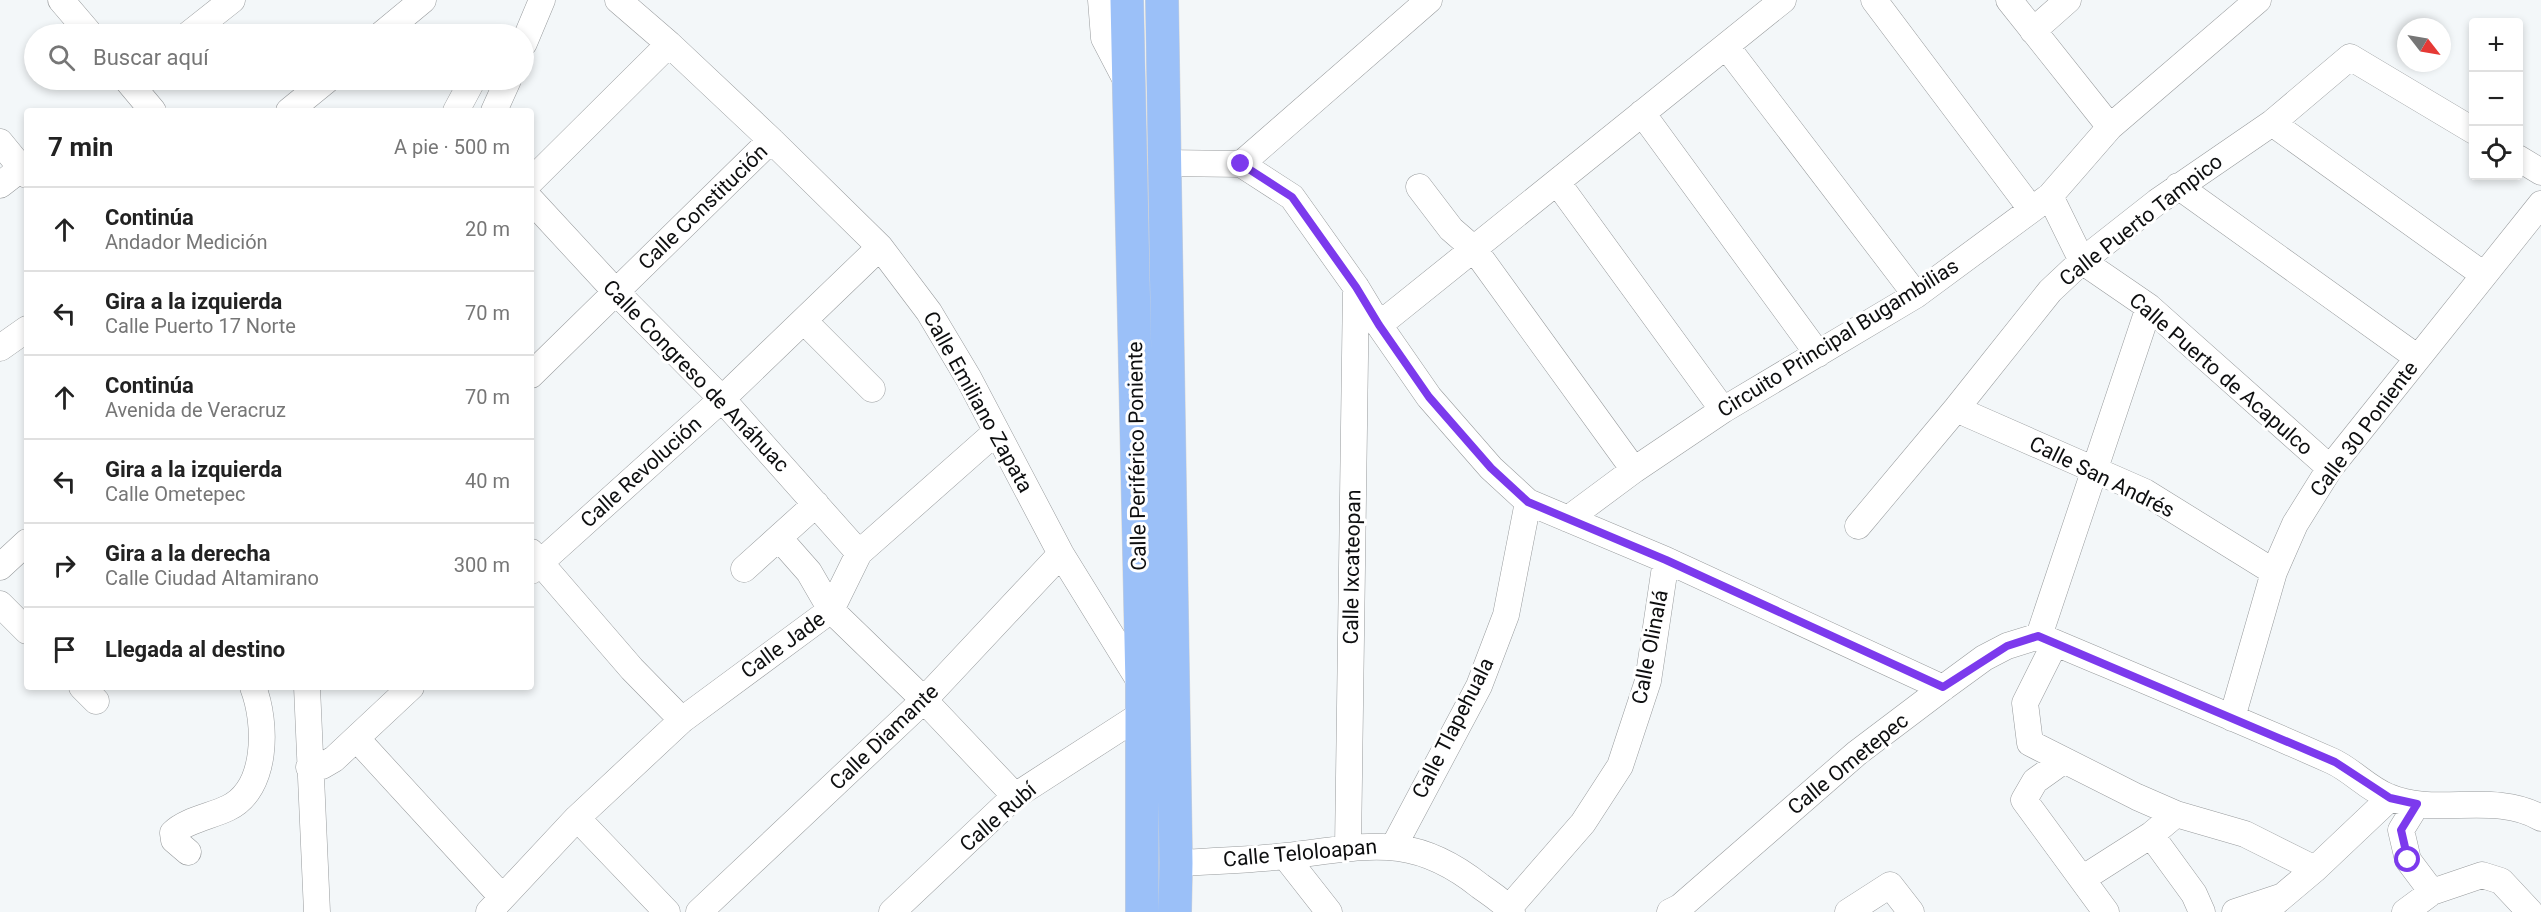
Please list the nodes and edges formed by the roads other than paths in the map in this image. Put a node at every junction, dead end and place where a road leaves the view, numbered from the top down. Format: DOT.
graph roads {
  1 [pos="63,0"];
  2 [pos="232,0"];
  3 [pos="423,0"];
  4 [pos="542,0"];
  5 [pos="618,0"];
  6 [pos="1101,0"];
  7 [pos="1127,0"];
  8 [pos="1162,0"];
  9 [pos="1783,0"];
  10 [pos="1874,0"];
  11 [pos="2009,0"];
  12 [pos="2068,0"];
  13 [pos="2258,0"];
  14 [pos="1422,3"];
  15 [pos="82,24"];
  16 [pos="202,24"];
  17 [pos="394,24"];
  18 [pos="532,24"];
  19 [pos="2033,31"];
  20 [pos="669,44"];
  21 [pos="1725,46"];
  22 [pos="1128,85"];
  23 [pos="137,90"];
  24 [pos="315,90"];
  25 [pos="467,90"];
  26 [pos="503,90"];
  27 [pos="151,108"];
  28 [pos="293,108"];
  29 [pos="458,108"];
  30 [pos="495,108"];
  31 [pos="1642,113"];
  32 [pos="2272,123"];
  33 [pos="2110,127"];
  34 [pos="2469,128"];
  35 [pos="771,140"];
  36 [pos="0,142"];
  37 [pos="2523,161"];
  38 [pos="1166,163"];
  39 [pos="1241,164"];
  40 [pos="24,171"];
  41 [pos="2541,172"];
  42 [pos="534,178"];
  43 [pos="1557,182"];
  44 [pos="0,185"];
  45 [pos="2178,186"];
  46 [pos="1419,187"];
  47 [pos="2041,202"];
  48 [pos="534,203"];
  49 [pos="2541,204"];
  50 [pos="879,247"];
  51 [pos="1474,249"];
  52 [pos="2082,261"];
  53 [pos="2484,275"];
  54 [pos="1356,287"];
  55 [pos="616,292"];
  56 [pos="1916,295"];
  57 [pos="2149,307"];
  58 [pos="804,321"];
  59 [pos="1379,325"];
  60 [pos="24,331"];
  61 [pos="0,348"];
  62 [pos="1818,354"];
  63 [pos="2418,358"];
  64 [pos="534,372"];
  65 [pos="872,389"];
  66 [pos="722,399"];
  67 [pos="1956,409"];
  68 [pos="1723,410"];
  69 [pos="996,432"];
  70 [pos="2330,468"];
  71 [pos="2095,469"];
  72 [pos="1634,470"];
  73 [pos="1528,502"];
  74 [pos="816,504"];
  75 [pos="1568,519"];
  76 [pos="1858,526"];
  77 [pos="779,538"];
  78 [pos="24,545"];
  79 [pos="859,553"];
  80 [pos="1061,554"];
  81 [pos="1666,560"];
  82 [pos="534,562"];
  83 [pos="0,567"];
  84 [pos="744,569"];
  85 [pos="2274,572"];
  86 [pos="0,604"];
  87 [pos="831,610"];
  88 [pos="24,628"];
  89 [pos="2047,640"];
  90 [pos="1943,687"];
  91 [pos="254,690"];
  92 [pos="307,690"];
  93 [pos="408,690"];
  94 [pos="1142,699"];
  95 [pos="924,700"];
  96 [pos="2232,718"];
  97 [pos="682,720"];
  98 [pos="357,739"];
  99 [pos="2063,761"];
  100 [pos="309,767"];
  101 [pos="1015,796"];
  102 [pos="2390,798"];
  103 [pos="2417,804"];
  104 [pos="2176,814"];
  105 [pos="577,818"];
  106 [pos="2541,818"];
  107 [pos="2151,836"];
  108 [pos="1394,846"];
  109 [pos="1348,847"];
  110 [pos="188,852"];
  111 [pos="1285,856"];
  112 [pos="1176,863"];
  113 [pos="2315,869"];
  114 [pos="2082,879"];
  115 [pos="2432,892"];
  116 [pos="495,904"];
  117 [pos="2274,904"];
  118 [pos="1510,910"];
  119 [pos="317,912"];
  120 [pos="667,912"];
  121 [pos="699,912"];
  122 [pos="892,912"];
  123 [pos="1142,912"];
  124 [pos="1175,912"];
  125 [pos="1329,912"];
  126 [pos="1670,912"];
  127 [pos="1848,912"];
  128 [pos="1911,912"];
  129 [pos="2106,912"];
  130 [pos="2202,912"];
  131 [pos="2235,912"];
  132 [pos="2405,912"];
  133 [pos="2530,912"];
  1 -- 15 [label="street"];
  2 -- 16 [label="street"];
  3 -- 17 [label="street"];
  4 -- 18 [label="street"];
  5 -- 20 [label="street, Calle Emiliano Zapata"];
  6 -- 22 [label="street"];
  7 -- 22 [label="main road, Calle Periférico Poniente"];
  8 -- 38 [label="main road, Calle Periférico Poniente"];
  9 -- 21 [label="street"];
  10 -- 47 [label="street, Calle Puerto de Acapulco"];
  11 -- 19 [label="street"];
  12 -- 19 [label="street"];
  13 -- 33 [label="street, Circuito Principal Bugambilias"];
  14 -- 39 [label="street"];
  19 -- 33 [label="street"];
  20 -- 35 [label="street, Calle Emiliano Zapata"];
  20 -- 42 [label="street"];
  21 -- 31 [label="street"];
  21 -- 56 [label="street"];
  22 -- 94 [label="main road, Calle Periférico Poniente"];
  23 -- 27 [label="street"];
  24 -- 28 [label="street"];
  25 -- 29 [label="street"];
  26 -- 30 [label="street"];
  31 -- 43 [label="street"];
  31 -- 62 [label="street"];
  32 -- 34 [label="street, Calle Puerto Tampico"];
  32 -- 45 [label="street, Calle Puerto Tampico"];
  32 -- 53 [label="street"];
  33 -- 47 [label="street, Circuito Principal Bugambilias"];
  35 -- 50 [label="street, Calle Emiliano Zapata"];
  35 -- 55 [label="street, Calle Constitución"];
  36 -- 40 [label="street"];
  37 -- 41 [label="street"];
  38 -- 39 [label="street"];
  38 -- 112 [label="main road, Calle Periférico Poniente"];
  39 -- 54 [label="street"];
  40 -- 44 [label="street"];
  43 -- 51 [label="street"];
  43 -- 68 [label="street"];
  45 -- 52 [label="street, Calle Puerto Tampico"];
  45 -- 63 [label="street"];
  46 -- 51 [label="street"];
  47 -- 52 [label="street, Calle Puerto de Acapulco"];
  47 -- 56 [label="street, Circuito Principal Bugambilias"];
  48 -- 55 [label="street, Calle Congreso de Anáhuac"];
  49 -- 53 [label="street, Calle 30 Poniente"];
  50 -- 58 [label="street, Calle Revolución"];
  50 -- 69 [label="street, Calle Emiliano Zapata"];
  51 -- 59 [label="street"];
  51 -- 72 [label="street"];
  52 -- 57 [label="street, Calle Puerto de Acapulco"];
  52 -- 67 [label="street, Calle Puerto Tampico"];
  53 -- 63 [label="street, Calle 30 Poniente"];
  54 -- 59 [label="street"];
  54 -- 109 [label="street, Calle Ixcateopan"];
  55 -- 64 [label="street, Calle Constitución"];
  55 -- 66 [label="street, Calle Congreso de Anáhuac"];
  56 -- 62 [label="street, Circuito Principal Bugambilias"];
  57 -- 70 [label="street, Calle Puerto de Acapulco"];
  57 -- 71 [label="street"];
  58 -- 65 [label="street"];
  58 -- 66 [label="street, Calle Revolución"];
  59 -- 73 [label="street"];
  60 -- 61 [label="street"];
  62 -- 68 [label="street, Circuito Principal Bugambilias"];
  63 -- 70 [label="street, Calle 30 Poniente"];
  66 -- 74 [label="street, Calle Congreso de Anáhuac"];
  66 -- 82 [label="street, Calle Revolución"];
  67 -- 71 [label="street, Calle San Andrés"];
  67 -- 76 [label="street, Calle Puerto Tampico"];
  68 -- 72 [label="street, Circuito Principal Bugambilias"];
  69 -- 79 [label="street, Calle Jade"];
  69 -- 80 [label="street, Calle Emiliano Zapata"];
  70 -- 85 [label="street, Calle 30 Poniente"];
  71 -- 85 [label="street, Calle San Andrés"];
  71 -- 89 [label="street"];
  72 -- 75 [label="street, Circuito Principal Bugambilias"];
  73 -- 75 [label="street"];
  73 -- 108 [label="street, Calle Tlapehuala"];
  74 -- 77 [label="street"];
  74 -- 79 [label="street, Calle Congreso de Anáhuac"];
  75 -- 81 [label="street"];
  77 -- 84 [label="street"];
  77 -- 87 [label="street"];
  78 -- 83 [label="street"];
  79 -- 87 [label="street, Calle Jade"];
  80 -- 94 [label="street, Calle Emiliano Zapata"];
  80 -- 95 [label="street, Calle Diamante"];
  81 -- 90 [label="street"];
  81 -- 118 [label="street, Calle Olinalá"];
  82 -- 97 [label="street"];
  85 -- 96 [label="street, Calle 30 Poniente"];
  86 -- 88 [label="street"];
  87 -- 95 [label="street"];
  87 -- 97 [label="street, Calle Jade"];
  89 -- 90 [label="street, Calle Ometepec"];
  89 -- 96 [label="street"];
  89 -- 99 [label="street"];
  90 -- 126 [label="street, Calle Ometepec"];
  91 -- 110 [label="street"];
  92 -- 100 [label="street"];
  93 -- 98 [label="street"];
  94 -- 101 [label="street, Calle Rubí"];
  94 -- 123 [label="main road, Calle Periférico Poniente"];
  95 -- 101 [label="street"];
  95 -- 121 [label="street, Calle Diamante"];
  96 -- 102 [label="street"];
  97 -- 105 [label="street, Calle Jade"];
  98 -- 100 [label="street"];
  98 -- 116 [label="street"];
  99 -- 104 [label="street"];
  99 -- 114 [label="street"];
  100 -- 119 [label="street"];
  101 -- 122 [label="street, Calle Rubí"];
  102 -- 103 [label="street"];
  102 -- 113 [label="street"];
  103 -- 106 [label="street"];
  103 -- 115 [label="street"];
  104 -- 107 [label="street"];
  104 -- 113 [label="street"];
  105 -- 116 [label="street, Calle Jade"];
  105 -- 120 [label="street"];
  107 -- 114 [label="street"];
  107 -- 130 [label="street"];
  108 -- 109 [label="street, Calle Teloloapan"];
  108 -- 118 [label="street, Calle Teloloapan"];
  109 -- 111 [label="street, Calle Teloloapan"];
  111 -- 112 [label="street, Calle Teloloapan"];
  111 -- 125 [label="street"];
  112 -- 124 [label="main road, Calle Periférico Poniente"];
  113 -- 117 [label="street"];
  114 -- 129 [label="street"];
  115 -- 132 [label="street"];
  115 -- 133 [label="street"];
  117 -- 131 [label="street"];
  127 -- 128 [label="street"];
}
